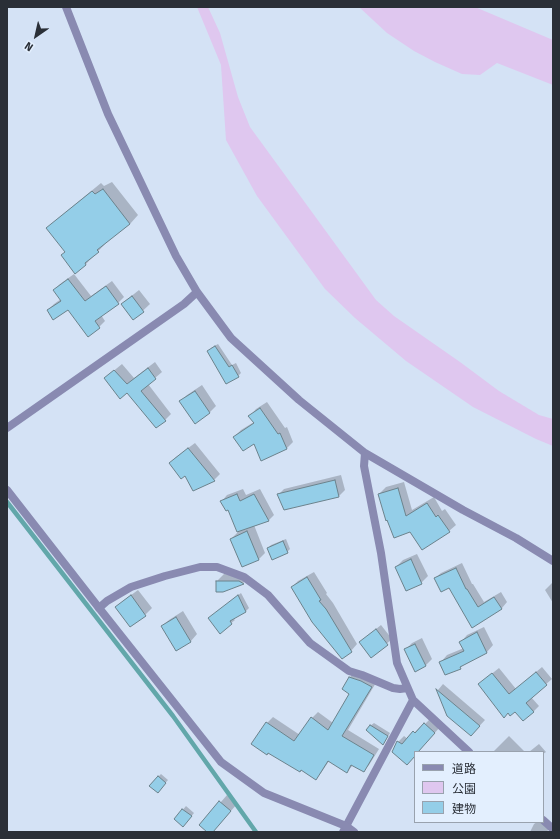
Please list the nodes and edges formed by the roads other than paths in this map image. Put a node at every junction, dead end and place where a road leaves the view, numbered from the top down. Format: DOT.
graph roads {
  1 [pos="66,7"];
  2 [pos="197,292"];
  3 [pos="7,428"];
  4 [pos="365,453"];
  5 [pos="7,490"];
  6 [pos="553,561"];
  7 [pos="99,608"];
  8 [pos="407,688"];
  9 [pos="413,700"];
  10 [pos="468,751"];
  11 [pos="544,821"];
  12 [pos="344,829"];
  13 [pos="553,829"];
  14 [pos="354,832"];
  1 -- 2 [label="street"];
  2 -- 3 [label="street"];
  2 -- 4 [label="street"];
  4 -- 6 [label="street"];
  4 -- 8 [label="street"];
  5 -- 7 [label="street"];
  7 -- 8 [label="street"];
  7 -- 12 [label="street"];
  8 -- 9 [label="street"];
  9 -- 10 [label="street"];
  9 -- 12 [label="street"];
  11 -- 13 [label="street"];
  12 -- 14 [label="street"];
}
